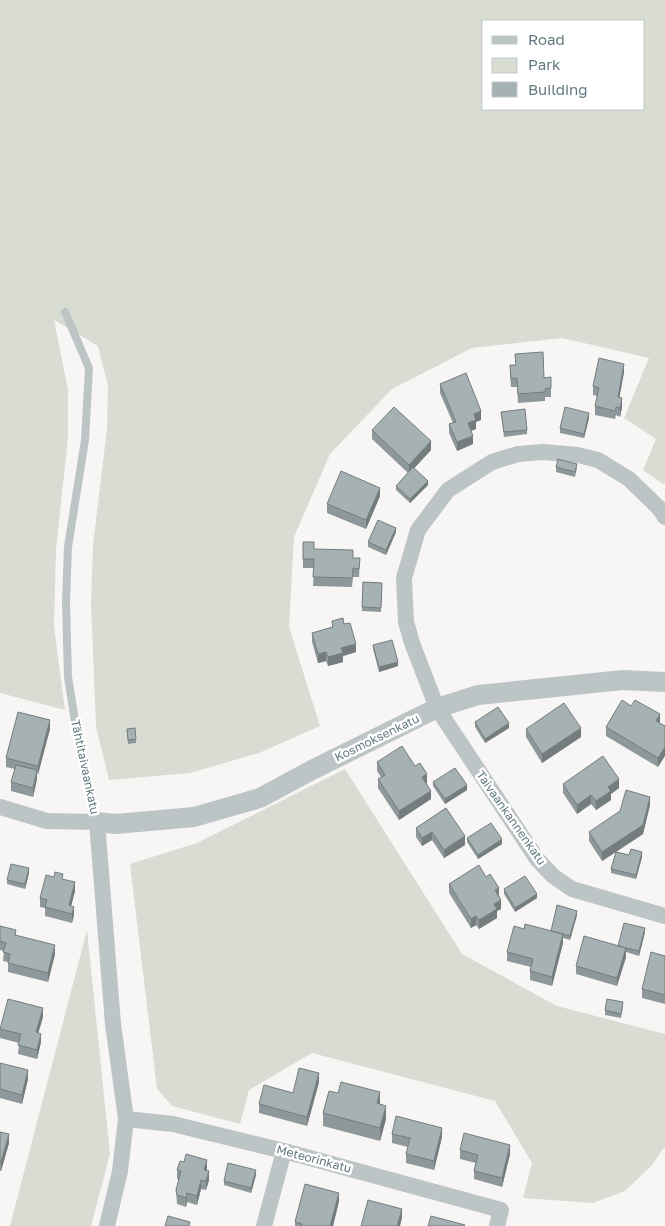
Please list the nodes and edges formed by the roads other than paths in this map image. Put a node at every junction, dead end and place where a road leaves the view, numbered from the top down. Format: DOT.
graph roads {
  1 [pos="65,312"];
  2 [pos="665,518"];
  3 [pos="665,682"];
  4 [pos="437,708"];
  5 [pos="0,808"];
  6 [pos="97,822"];
  7 [pos="665,916"];
  8 [pos="126,1119"];
  9 [pos="284,1151"];
  10 [pos="499,1218"];
  11 [pos="107,1226"];
  12 [pos="264,1226"];
  1 -- 6 [label="lane, Tähtitaivaankatu"];
  2 -- 4 [label="street, Taivaankannenkatu"];
  3 -- 4 [label="street, Kosmoksenkatu"];
  4 -- 6 [label="street, Kosmoksenkatu"];
  4 -- 7 [label="street, Taivaankannenkatu"];
  5 -- 6 [label="street"];
  6 -- 8 [label="street, Tähtitaivaankatu"];
  8 -- 9 [label="street, Meteorinkatu"];
  8 -- 11 [label="street, Tähtitaivaankatu"];
  9 -- 10 [label="street, Meteorinkatu"];
  9 -- 12 [label="street"];
}
